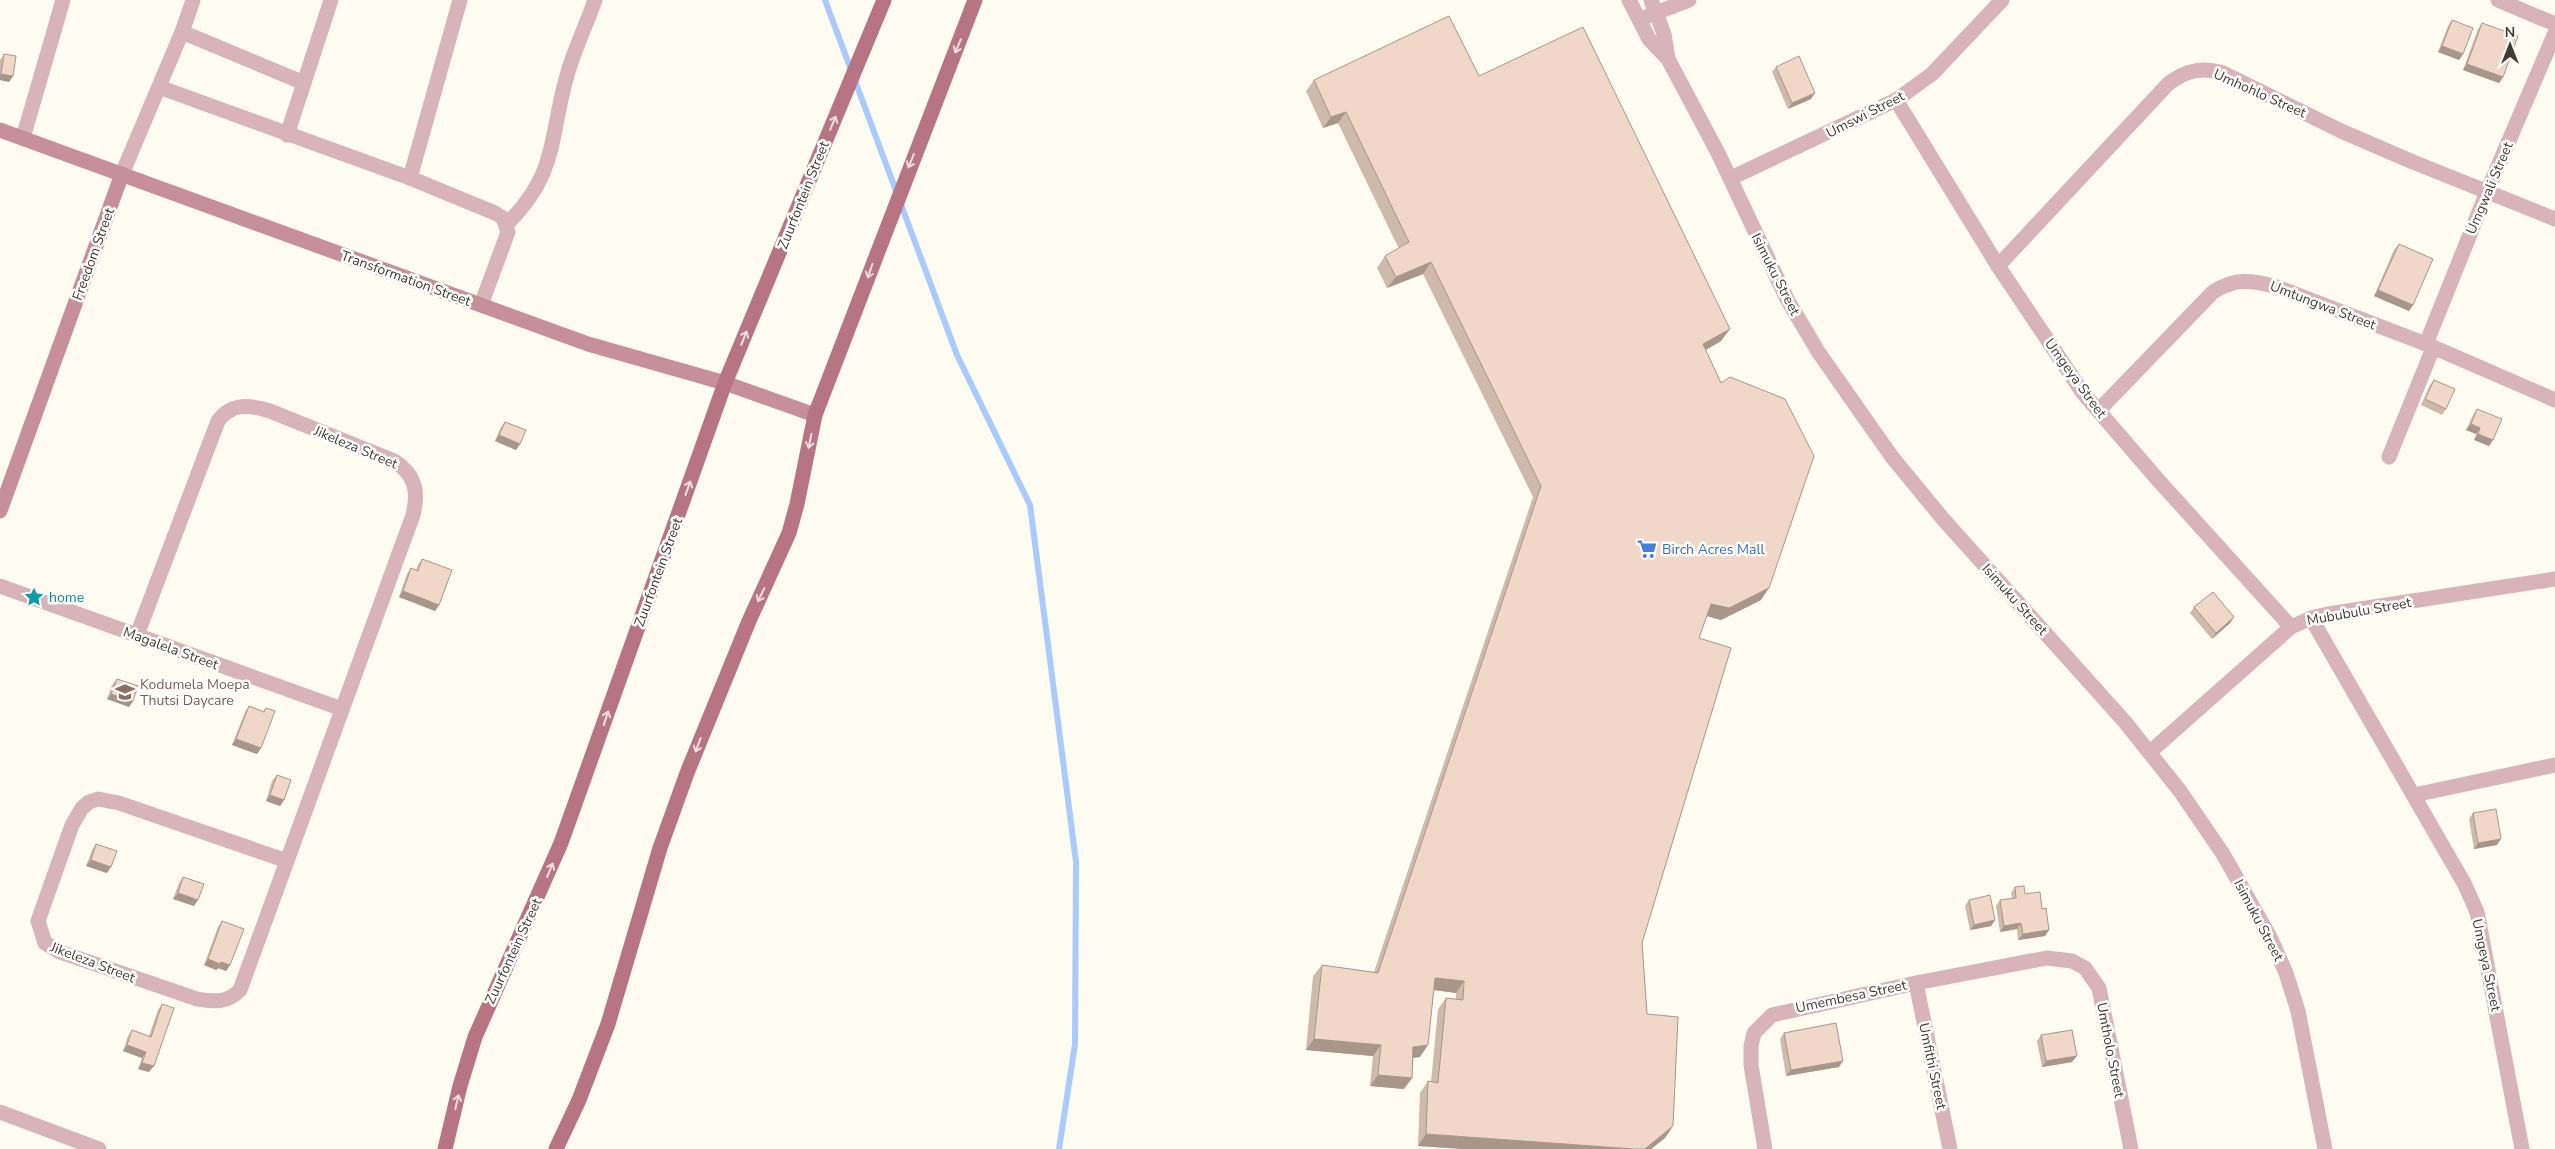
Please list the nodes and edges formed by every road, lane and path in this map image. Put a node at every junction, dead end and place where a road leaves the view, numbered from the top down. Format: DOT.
graph roads {
  1 [pos="63,0"];
  2 [pos="193,0"];
  3 [pos="331,0"];
  4 [pos="460,0"];
  5 [pos="595,0"];
  6 [pos="975,0"];
  7 [pos="1629,0"];
  8 [pos="1689,0"];
  9 [pos="2002,0"];
  10 [pos="2498,0"];
  11 [pos="882,5"];
  12 [pos="1654,6"];
  13 [pos="1639,20"];
  14 [pos="2555,24"];
  15 [pos="182,32"];
  16 [pos="2555,33"];
  17 [pos="1668,59"];
  18 [pos="304,82"];
  19 [pos="159,87"];
  20 [pos="1896,100"];
  21 [pos="0,130"];
  22 [pos="287,135"];
  23 [pos="23,138"];
  24 [pos="122,174"];
  25 [pos="410,178"];
  26 [pos="1731,178"];
  27 [pos="2487,192"];
  28 [pos="2555,219"];
  29 [pos="506,224"];
  30 [pos="1998,266"];
  31 [pos="481,305"];
  32 [pos="2429,346"];
  33 [pos="725,383"];
  34 [pos="2555,400"];
  35 [pos="2099,410"];
  36 [pos="814,415"];
  37 [pos="2389,457"];
  38 [pos="0,511"];
  39 [pos="2555,579"];
  40 [pos="0,586"];
  41 [pos="2311,618"];
  42 [pos="2292,627"];
  43 [pos="137,636"];
  44 [pos="342,709"];
  45 [pos="2150,752"];
  46 [pos="2555,765"];
  47 [pos="2414,795"];
  48 [pos="287,861"];
  49 [pos="2072,961"];
  50 [pos="1916,983"];
  51 [pos="0,1112"];
  52 [pos="99,1149"];
  53 [pos="445,1149"];
  54 [pos="556,1149"];
  55 [pos="1765,1149"];
  56 [pos="1950,1149"];
  57 [pos="2131,1149"];
  58 [pos="2326,1149"];
  59 [pos="2522,1149"];
  1 -- 23 [label="street"];
  2 -- 15 [label="street, Freedom Street"];
  3 -- 18 [label="street"];
  4 -- 25 [label="street"];
  5 -- 29 [label="street"];
  6 -- 36 [label="main road, one-way"];
  7 -- 13 [label="street, Isimuku Street"];
  8 -- 12 [label="street"];
  9 -- 20 [label="street, Umswi Street"];
  10 -- 14 [label="street"];
  33 -- 11 [label="main road, Zuurfontein Street, one-way"];
  12 -- 13 [label="street"];
  12 -- 17 [label="street, Isimuku Street"];
  13 -- 17 [label="street, Isimuku Street"];
  15 -- 18 [label="street"];
  15 -- 19 [label="street, Freedom Street"];
  16 -- 27 [label="street, Umgwali Street"];
  17 -- 26 [label="street, Isimuku Street"];
  18 -- 22 [label="street"];
  19 -- 22 [label="street"];
  19 -- 24 [label="street, Freedom Street"];
  20 -- 26 [label="street, Umswi Street"];
  20 -- 30 [label="street, Umgeya Street"];
  21 -- 23 [label="street, Transformation Street"];
  22 -- 25 [label="street"];
  23 -- 24 [label="street, Transformation Street"];
  24 -- 31 [label="street, Transformation Street"];
  24 -- 38 [label="street, Freedom Street"];
  25 -- 29 [label="street"];
  26 -- 45 [label="street, Isimuku Street"];
  27 -- 28 [label="street, Umhohlo Street"];
  27 -- 30 [label="street, Umhohlo Street"];
  27 -- 32 [label="street, Umgwali Street"];
  29 -- 31 [label="street"];
  30 -- 35 [label="street, Umgeya Street"];
  31 -- 33 [label="street, Transformation Street"];
  32 -- 34 [label="street, Umtungwa Street"];
  32 -- 35 [label="street, Umtungwa Street"];
  32 -- 37 [label="street, Umgwali Street"];
  33 -- 36 [label="street, Transformation Street"];
  53 -- 33 [label="main road, Zuurfontein Street, one-way"];
  35 -- 42 [label="street, Umgeya Street"];
  36 -- 54 [label="main road, one-way"];
  39 -- 41 [label="street, Mububulu Street"];
  40 -- 43 [label="street, Magalela Street"];
  41 -- 42 [label="street, Mububulu Street"];
  41 -- 47 [label="street, Umgeya Street"];
  42 -- 45 [label="street, Mububulu Street"];
  43 -- 44 [label="street, Magalela Street"];
  43 -- 44 [label="street, Jikeleza Street"];
  44 -- 48 [label="street, Jikeleza Street"];
  45 -- 58 [label="street, Isimuku Street"];
  46 -- 47 [label="street"];
  47 -- 59 [label="street, Umgeya Street"];
  48 -- 48 [label="street, Jikeleza Street"];
  49 -- 50 [label="street, Umembesa Street"];
  49 -- 57 [label="street, Umtholo Street"];
  50 -- 55 [label="street, Umembesa Street"];
  50 -- 56 [label="street, Umfithi Street"];
  51 -- 52 [label="street"];
}
